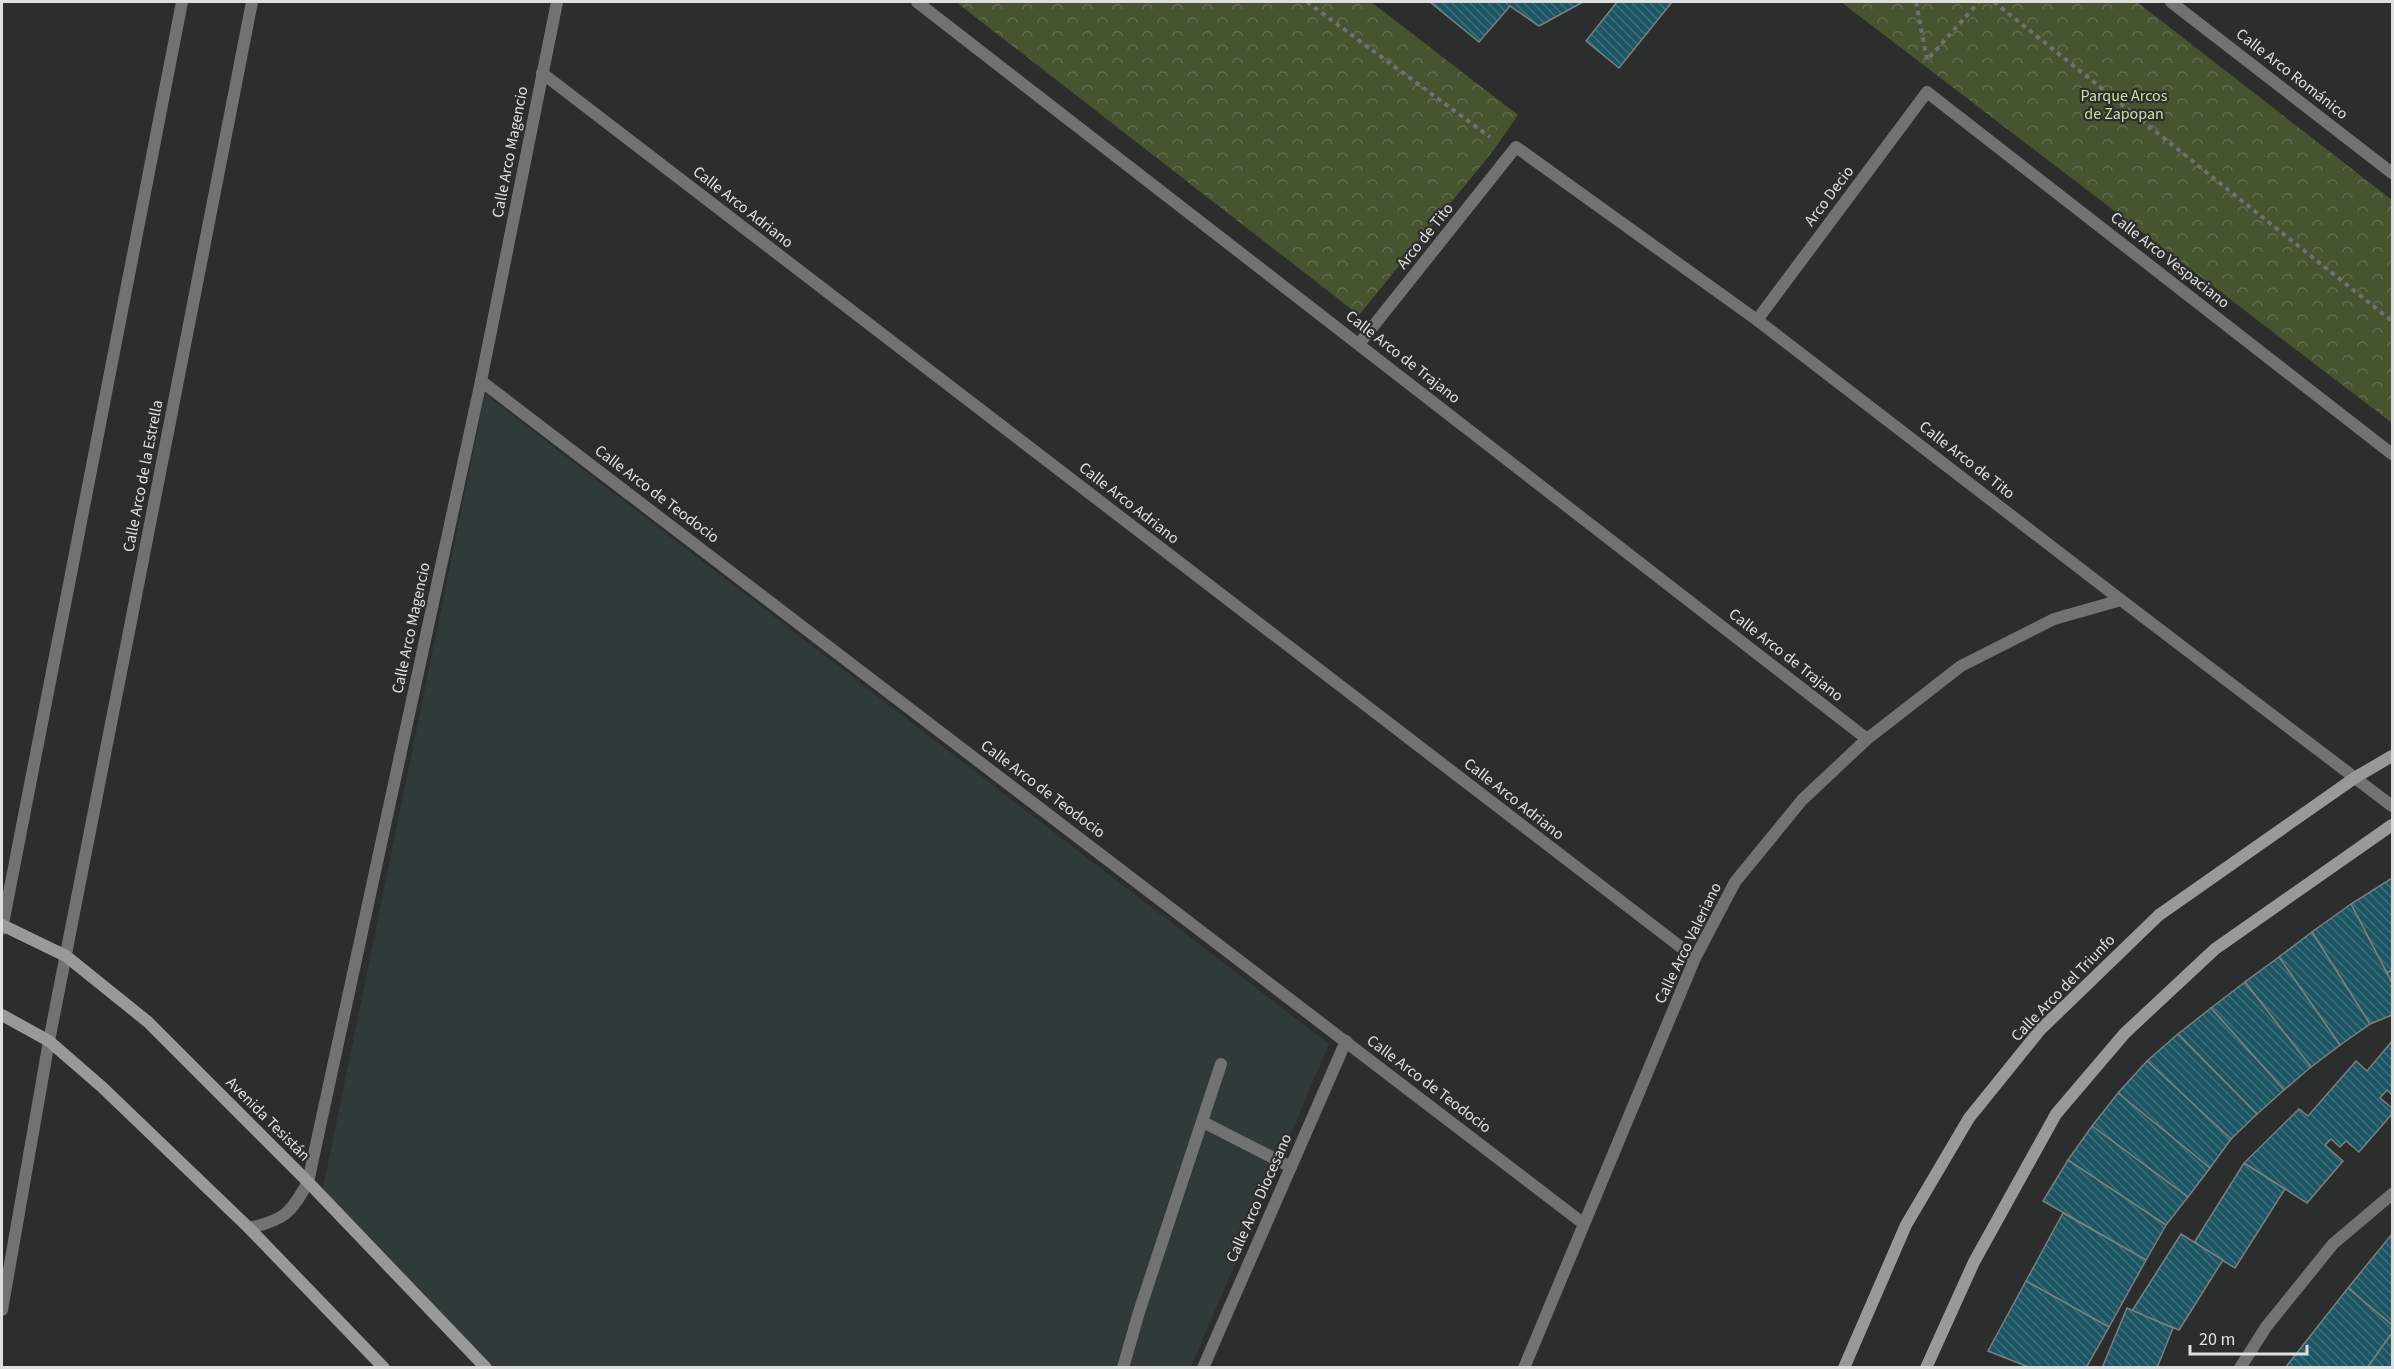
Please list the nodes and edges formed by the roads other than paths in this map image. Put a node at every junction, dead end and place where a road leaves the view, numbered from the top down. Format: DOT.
graph roads {
  1 [pos="182,2"];
  2 [pos="252,2"];
  3 [pos="557,2"];
  4 [pos="917,2"];
  5 [pos="2171,2"];
  6 [pos="542,73"];
  7 [pos="1927,92"];
  8 [pos="1514,150"];
  9 [pos="2392,173"];
  10 [pos="1757,320"];
  11 [pos="1359,344"];
  12 [pos="481,381"];
  13 [pos="2392,454"];
  14 [pos="2121,600"];
  15 [pos="1867,739"];
  16 [pos="2392,756"];
  17 [pos="2356,777"];
  18 [pos="2392,806"];
  19 [pos="2392,825"];
  20 [pos="2,927"];
  21 [pos="66,956"];
  22 [pos="1695,958"];
  23 [pos="2,1015"];
  24 [pos="49,1041"];
  25 [pos="1346,1041"];
  26 [pos="1221,1064"];
  27 [pos="1203,1122"];
  28 [pos="1291,1167"];
  29 [pos="308,1182"];
  30 [pos="2392,1194"];
  31 [pos="1584,1224"];
  32 [pos="249,1228"];
  33 [pos="2,1310"];
  34 [pos="384,1368"];
  35 [pos="486,1368"];
  36 [pos="1123,1368"];
  37 [pos="1203,1368"];
  38 [pos="1524,1368"];
  39 [pos="1844,1368"];
  40 [pos="1926,1368"];
  41 [pos="2240,1368"];
  1 -- 20 [label="street"];
  2 -- 21 [label="street, Calle Arco de la Estrella"];
  3 -- 6 [label="street, Calle Arco Magencio"];
  4 -- 11 [label="street, Calle Arco de Trajano"];
  5 -- 9 [label="street, Calle Arco Románico"];
  6 -- 12 [label="street, Calle Arco Magencio"];
  6 -- 22 [label="street, Calle Arco Adriano"];
  7 -- 10 [label="street, Arco Decio"];
  7 -- 13 [label="street, Calle Arco Vespaciano"];
  8 -- 10 [label="street, Calle Arco de Tito"];
  8 -- 11 [label="street, Arco de Tito"];
  10 -- 14 [label="street, Calle Arco de Tito"];
  11 -- 15 [label="street, Calle Arco de Trajano"];
  12 -- 25 [label="street, Calle Arco de Teodocio"];
  12 -- 29 [label="street, Calle Arco Magencio"];
  14 -- 15 [label="street, Calle Arco Valeriano"];
  14 -- 17 [label="street, Calle Arco de Tito"];
  15 -- 22 [label="street, Calle Arco Valeriano"];
  16 -- 17 [label="street, Calle Arco del Triunfo"];
  17 -- 18 [label="street, Calle Arco de Tito"];
  17 -- 39 [label="street, Calle Arco del Triunfo"];
  19 -- 40 [label="street"];
  20 -- 21 [label="street, Avenida Tesistán"];
  21 -- 24 [label="street, Calle Arco de la Estrella"];
  21 -- 29 [label="street, Avenida Tesistán"];
  22 -- 31 [label="street, Calle Arco Valeriano"];
  23 -- 24 [label="street"];
  24 -- 32 [label="street"];
  24 -- 33 [label="street, Calle Arco de la Estrella"];
  25 -- 28 [label="street, Calle Arco Diocesano"];
  25 -- 31 [label="street, Calle Arco de Teodocio"];
  26 -- 27 [label="street"];
  27 -- 28 [label="street"];
  27 -- 36 [label="street"];
  28 -- 37 [label="street, Calle Arco Diocesano"];
  29 -- 32 [label="street, Calle Arco Magencio"];
  29 -- 35 [label="street, Avenida Tesistán"];
  30 -- 41 [label="street"];
  31 -- 38 [label="street, Calle Arco Valeriano"];
  32 -- 34 [label="street"];
}
